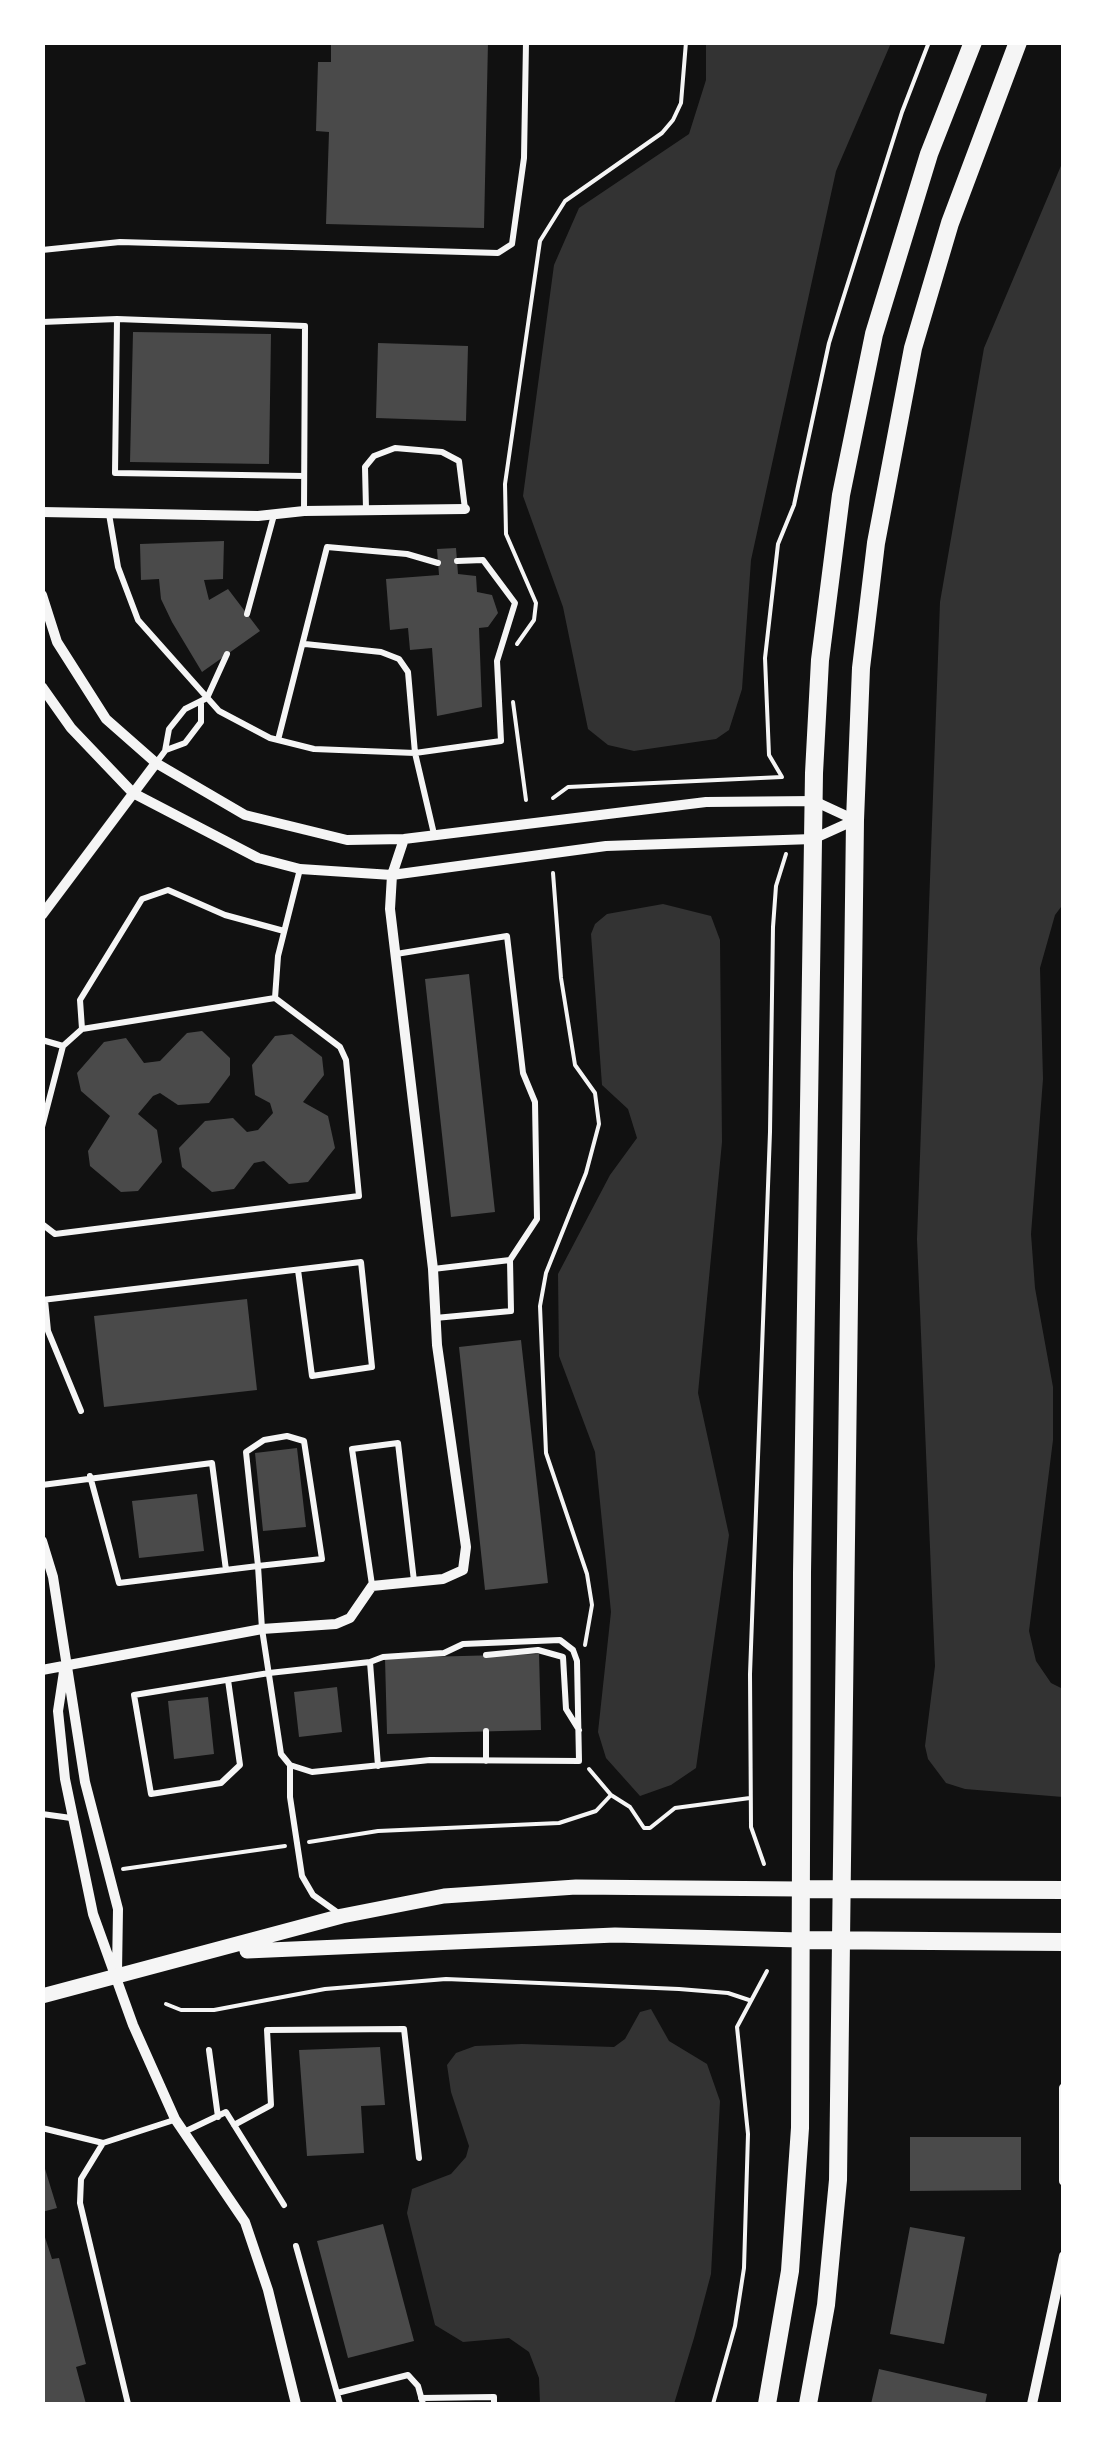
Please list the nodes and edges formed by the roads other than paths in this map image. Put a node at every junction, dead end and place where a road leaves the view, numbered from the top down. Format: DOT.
graph roads {
  1 [pos="526,42"];
  2 [pos="973,42"];
  3 [pos="1018,42"];
  4 [pos="42,250"];
  5 [pos="117,318"];
  6 [pos="42,322"];
  7 [pos="304,476"];
  8 [pos="366,510"];
  9 [pos="465,510"];
  10 [pos="304,511"];
  11 [pos="42,512"];
  12 [pos="109,514"];
  13 [pos="274,515"];
  14 [pos="438,562"];
  15 [pos="457,562"];
  16 [pos="42,596"];
  17 [pos="247,614"];
  18 [pos="305,644"];
  19 [pos="228,654"];
  20 [pos="42,686"];
  21 [pos="204,701"];
  22 [pos="278,740"];
  23 [pos="165,751"];
  24 [pos="415,753"];
  25 [pos="156,762"];
  26 [pos="132,793"];
  27 [pos="814,801"];
  28 [pos="855,820"];
  29 [pos="434,834"];
  30 [pos="404,838"];
  31 [pos="813,839"];
  32 [pos="300,869"];
  33 [pos="392,875"];
  34 [pos="42,915"];
  35 [pos="284,931"];
  36 [pos="395,954"];
  37 [pos="275,998"];
  38 [pos="82,1029"];
  39 [pos="42,1040"];
  40 [pos="63,1046"];
  41 [pos="42,1127"];
  42 [pos="42,1224"];
  43 [pos="510,1260"];
  44 [pos="432,1269"];
  45 [pos="298,1270"];
  46 [pos="44,1300"];
  47 [pos="435,1318"];
  48 [pos="81,1411"];
  49 [pos="90,1476"];
  50 [pos="42,1484"];
  51 [pos="317,1518"];
  52 [pos="304,1519"];
  53 [pos="42,1541"];
  54 [pos="258,1566"];
  55 [pos="226,1570"];
  56 [pos="414,1582"];
  57 [pos="372,1586"];
  58 [pos="262,1630"];
  59 [pos="486,1655"];
  60 [pos="370,1662"];
  61 [pos="65,1665"];
  62 [pos="42,1670"];
  63 [pos="269,1673"];
  64 [pos="228,1680"];
  65 [pos="486,1731"];
  66 [pos="580,1731"];
  67 [pos="486,1761"];
  68 [pos="290,1766"];
  69 [pos="378,1766"];
  70 [pos="42,1814"];
  71 [pos="71,1818"];
  72 [pos="843,1888"];
  73 [pos="799,1889"];
  74 [pos="1064,1890"];
  75 [pos="342,1916"];
  76 [pos="800,1940"];
  77 [pos="843,1941"];
  78 [pos="1064,1942"];
  79 [pos="218,1952"];
  80 [pos="117,1978"];
  81 [pos="42,1996"];
  82 [pos="209,2050"];
  83 [pos="1064,2088"];
  84 [pos="218,2116"];
  85 [pos="175,2119"];
  86 [pos="234,2124"];
  87 [pos="42,2128"];
  88 [pos="184,2132"];
  89 [pos="103,2142"];
  90 [pos="419,2158"];
  91 [pos="1064,2181"];
  92 [pos="284,2204"];
  93 [pos="296,2246"];
  94 [pos="1064,2256"];
  95 [pos="337,2393"];
  96 [pos="422,2401"];
  97 [pos="128,2404"];
  98 [pos="296,2404"];
  99 [pos="340,2404"];
  100 [pos="494,2404"];
  101 [pos="767,2404"];
  102 [pos="808,2404"];
  103 [pos="1032,2404"];
  1 -- 4 [label="lane"];
  2 -- 27 [label="main road"];
  3 -- 28 [label="main road"];
  5 -- 6 [label="lane"];
  5 -- 7 [label="lane"];
  5 -- 7 [label="lane"];
  7 -- 10 [label="lane"];
  8 -- 9 [label="street"];
  8 -- 9 [label="lane"];
  8 -- 10 [label="street"];
  10 -- 13 [label="street"];
  11 -- 12 [label="street"];
  12 -- 13 [label="street"];
  12 -- 21 [label="lane"];
  13 -- 17 [label="lane"];
  14 -- 18 [label="lane"];
  15 -- 24 [label="lane"];
  16 -- 25 [label="street"];
  18 -- 22 [label="lane"];
  18 -- 24 [label="lane"];
  19 -- 21 [label="lane"];
  20 -- 26 [label="street"];
  21 -- 22 [label="lane"];
  21 -- 23 [label="lane"];
  21 -- 23 [label="lane"];
  22 -- 24 [label="lane"];
  23 -- 25 [label="lane"];
  24 -- 29 [label="lane"];
  25 -- 26 [label="street"];
  25 -- 30 [label="street"];
  26 -- 32 [label="street"];
  26 -- 34 [label="street"];
  27 -- 28 [label="street"];
  27 -- 29 [label="street"];
  27 -- 31 [label="main road"];
  28 -- 31 [label="street"];
  28 -- 72 [label="main road"];
  29 -- 30 [label="street"];
  30 -- 33 [label="street"];
  31 -- 33 [label="street"];
  31 -- 73 [label="main road"];
  32 -- 33 [label="street"];
  32 -- 35 [label="lane"];
  33 -- 36 [label="street"];
  35 -- 37 [label="lane"];
  35 -- 38 [label="lane"];
  36 -- 43 [label="lane"];
  36 -- 44 [label="street"];
  37 -- 38 [label="lane"];
  37 -- 42 [label="lane"];
  38 -- 40 [label="lane"];
  39 -- 40 [label="lane"];
  40 -- 41 [label="lane"];
  43 -- 44 [label="lane"];
  43 -- 47 [label="lane"];
  44 -- 47 [label="street"];
  45 -- 45 [label="lane"];
  45 -- 46 [label="lane"];
  46 -- 48 [label="lane"];
  47 -- 56 [label="street"];
  49 -- 50 [label="lane"];
  49 -- 55 [label="lane"];
  49 -- 55 [label="lane"];
  51 -- 52 [label="lane"];
  51 -- 54 [label="lane"];
  51 -- 54 [label="lane"];
  53 -- 61 [label="street"];
  54 -- 55 [label="lane"];
  54 -- 58 [label="lane"];
  56 -- 57 [label="street"];
  56 -- 57 [label="lane"];
  57 -- 58 [label="street"];
  58 -- 61 [label="street"];
  58 -- 63 [label="lane"];
  59 -- 66 [label="lane"];
  60 -- 63 [label="lane"];
  60 -- 66 [label="lane"];
  60 -- 69 [label="lane"];
  61 -- 62 [label="street"];
  61 -- 71 [label="street"];
  61 -- 80 [label="street"];
  63 -- 64 [label="lane"];
  63 -- 68 [label="lane"];
  64 -- 64 [label="lane"];
  65 -- 67 [label="lane"];
  66 -- 67 [label="lane"];
  67 -- 69 [label="lane"];
  68 -- 69 [label="lane"];
  68 -- 75 [label="lane"];
  70 -- 71 [label="lane"];
  71 -- 80 [label="street"];
  72 -- 73 [label="main road"];
  72 -- 74 [label="main road"];
  72 -- 77 [label="main road"];
  73 -- 75 [label="street"];
  73 -- 76 [label="main road"];
  75 -- 79 [label="street"];
  76 -- 77 [label="main road"];
  76 -- 79 [label="street"];
  76 -- 101 [label="main road"];
  77 -- 78 [label="main road"];
  77 -- 102 [label="main road"];
  79 -- 80 [label="street"];
  80 -- 81 [label="street"];
  80 -- 85 [label="street"];
  82 -- 84 [label="lane"];
  83 -- 91 [label="street"];
  84 -- 86 [label="lane"];
  84 -- 88 [label="lane"];
  85 -- 88 [label="street"];
  85 -- 89 [label="lane"];
  86 -- 90 [label="lane"];
  86 -- 92 [label="lane"];
  87 -- 89 [label="lane"];
  88 -- 98 [label="street"];
  89 -- 97 [label="lane"];
  93 -- 95 [label="lane"];
  94 -- 103 [label="street"];
  95 -- 96 [label="lane"];
  95 -- 99 [label="lane"];
  96 -- 100 [label="lane"];
}
